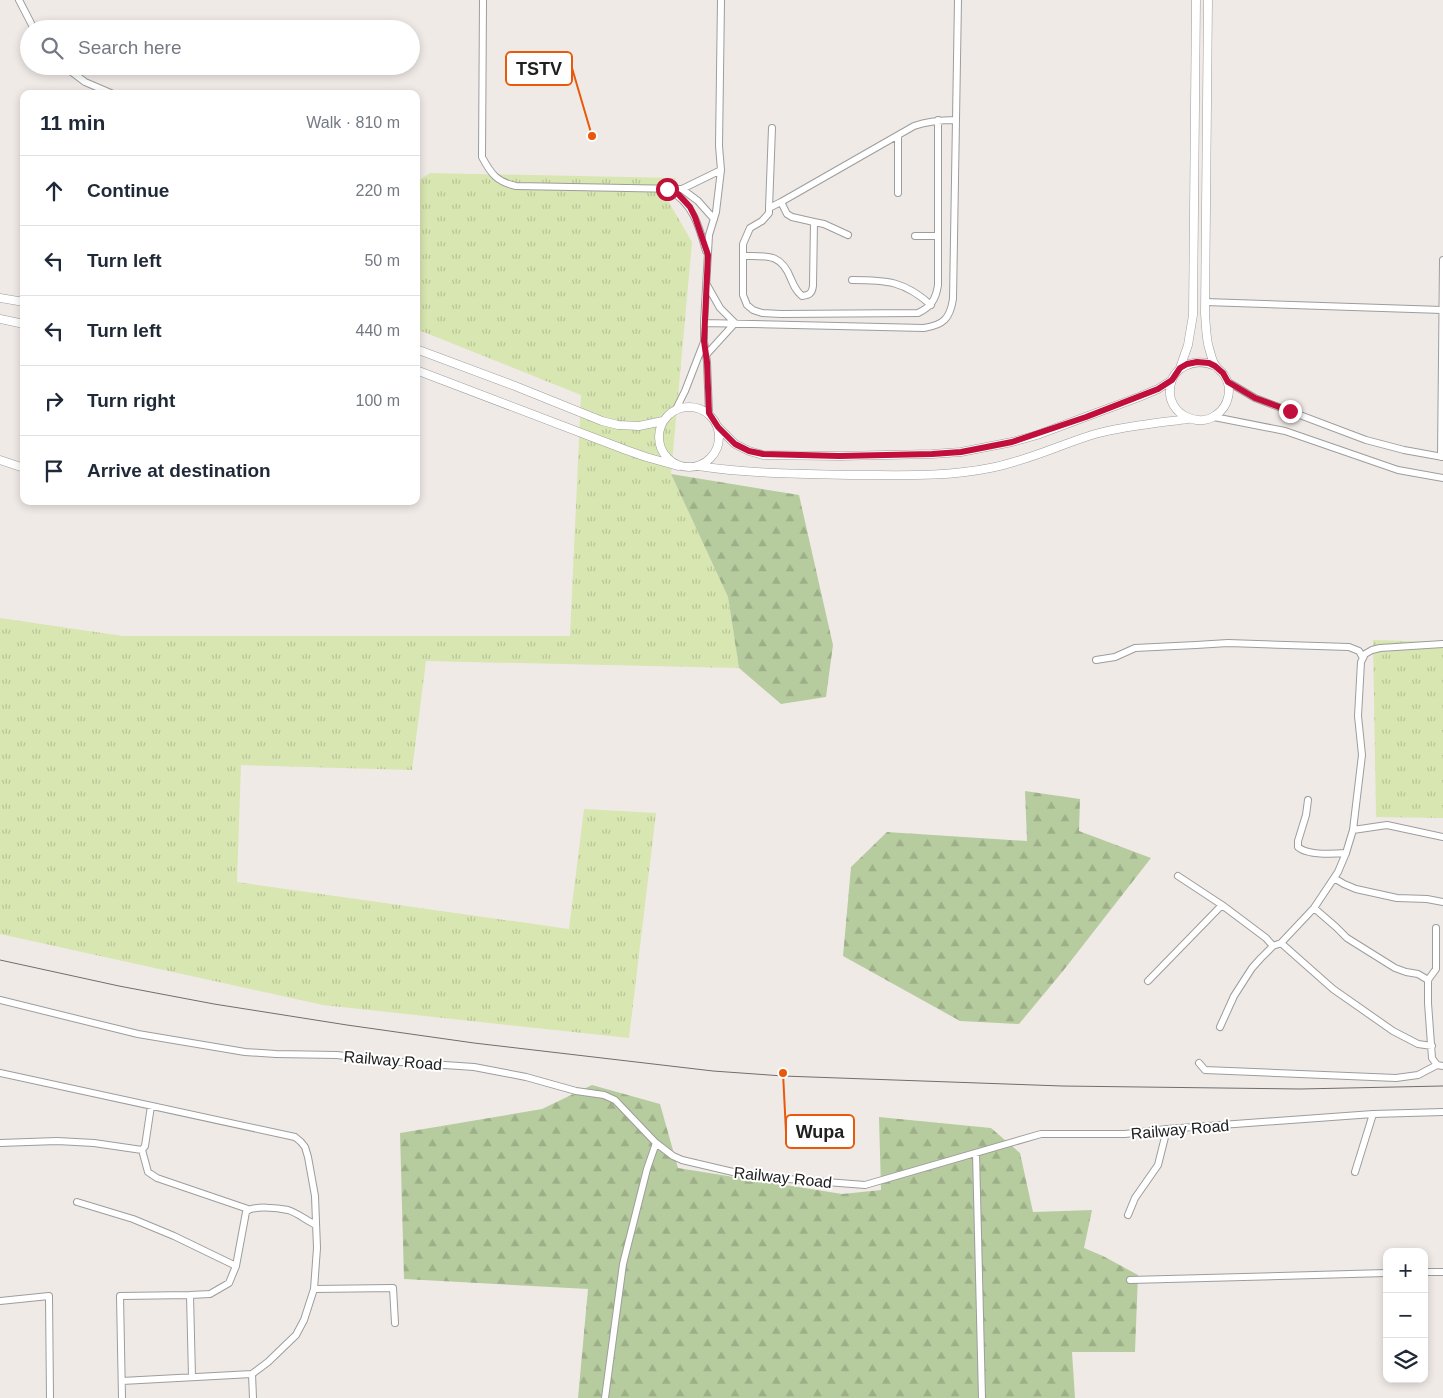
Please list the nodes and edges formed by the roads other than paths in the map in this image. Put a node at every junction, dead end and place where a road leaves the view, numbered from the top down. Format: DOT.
graph roads {
  1 [pos="19,0"];
  2 [pos="483,0"];
  3 [pos="721,0"];
  4 [pos="958,0"];
  5 [pos="1196,0"];
  6 [pos="1208,0"];
  7 [pos="29,20"];
  8 [pos="76,75"];
  9 [pos="104,90"];
  10 [pos="938,120"];
  11 [pos="956,120"];
  12 [pos="772,128"];
  13 [pos="898,136"];
  14 [pos="721,170"];
  15 [pos="667,189"];
  16 [pos="682,189"];
  17 [pos="898,193"];
  18 [pos="781,202"];
  19 [pos="769,208"];
  20 [pos="714,219"];
  21 [pos="814,222"];
  22 [pos="848,235"];
  23 [pos="915,236"];
  24 [pos="938,236"];
  25 [pos="708,255"];
  26 [pos="743,256"];
  27 [pos="1443,260"];
  28 [pos="852,280"];
  29 [pos="707,285"];
  30 [pos="0,298"];
  31 [pos="20,301"];
  32 [pos="1205,302"];
  33 [pos="931,304"];
  34 [pos="1442,310"];
  35 [pos="0,319"];
  36 [pos="20,323"];
  37 [pos="704,323"];
  38 [pos="735,323"];
  39 [pos="1442,333"];
  40 [pos="704,341"];
  41 [pos="420,351"];
  42 [pos="706,355"];
  43 [pos="1215,366"];
  44 [pos="1180,368"];
  45 [pos="420,372"];
  46 [pos="1172,380"];
  47 [pos="1228,382"];
  48 [pos="676,409"];
  49 [pos="709,413"];
  50 [pos="1214,417"];
  51 [pos="1189,418"];
  52 [pos="663,421"];
  53 [pos="718,427"];
  54 [pos="1442,457"];
  55 [pos="0,460"];
  56 [pos="678,466"];
  57 [pos="698,466"];
  58 [pos="20,467"];
  59 [pos="1443,478"];
  60 [pos="1443,644"];
  61 [pos="1363,658"];
  62 [pos="1096,660"];
  63 [pos="1308,800"];
  64 [pos="1352,830"];
  65 [pos="1443,837"];
  66 [pos="1346,853"];
  67 [pos="1178,876"];
  68 [pos="1334,878"];
  69 [pos="1443,902"];
  70 [pos="1222,905"];
  71 [pos="1314,908"];
  72 [pos="1436,928"];
  73 [pos="1281,943"];
  74 [pos="1273,946"];
  75 [pos="1428,980"];
  76 [pos="1148,981"];
  77 [pos="0,1000"];
  78 [pos="1220,1027"];
  79 [pos="1432,1046"];
  80 [pos="1199,1063"];
  81 [pos="1440,1066"];
  82 [pos="0,1073"];
  83 [pos="151,1106"];
  84 [pos="1443,1112"];
  85 [pos="1374,1114"];
  86 [pos="1167,1129"];
  87 [pos="0,1142"];
  88 [pos="656,1143"];
  89 [pos="142,1150"];
  90 [pos="976,1153"];
  91 [pos="1355,1172"];
  92 [pos="77,1202"];
  93 [pos="248,1209"];
  94 [pos="1128,1215"];
  95 [pos="316,1225"];
  96 [pos="236,1266"];
  97 [pos="1428,1272"];
  98 [pos="1443,1272"];
  99 [pos="1383,1273"];
  100 [pos="1130,1280"];
  101 [pos="314,1289"];
  102 [pos="190,1296"];
  103 [pos="0,1301"];
  104 [pos="395,1323"];
  105 [pos="252,1374"];
  106 [pos="192,1378"];
  107 [pos="122,1381"];
  108 [pos="50,1398"];
  109 [pos="122,1398"];
  110 [pos="252,1398"];
  111 [pos="604,1398"];
  112 [pos="982,1398"];
  1 -- 7 [label="street"];
  2 -- 15 [label="street"];
  3 -- 14 [label="street"];
  4 -- 11 [label="street"];
  5 -- 44 [label="street"];
  6 -- 32 [label="street"];
  8 -- 9 [label="street"];
  10 -- 11 [label="street"];
  10 -- 13 [label="street"];
  10 -- 24 [label="street"];
  11 -- 38 [label="street"];
  12 -- 19 [label="street"];
  13 -- 17 [label="street"];
  13 -- 18 [label="street"];
  14 -- 16 [label="street"];
  14 -- 20 [label="street"];
  15 -- 16 [label="street"];
  15 -- 25 [label="street"];
  16 -- 20 [label="street"];
  18 -- 19 [label="street"];
  18 -- 21 [label="street"];
  19 -- 26 [label="street"];
  20 -- 25 [label="street"];
  21 -- 22 [label="street"];
  21 -- 26 [label="street"];
  23 -- 24 [label="street"];
  24 -- 33 [label="street"];
  25 -- 29 [label="street"];
  26 -- 33 [label="street"];
  27 -- 34 [label="street"];
  28 -- 33 [label="street"];
  29 -- 37 [label="street"];
  29 -- 38 [label="street"];
  30 -- 31 [label="street"];
  32 -- 34 [label="street"];
  32 -- 43 [label="street"];
  34 -- 39 [label="street"];
  35 -- 36 [label="street"];
  37 -- 38 [label="street"];
  37 -- 40 [label="street"];
  38 -- 42 [label="street"];
  39 -- 54 [label="street"];
  40 -- 42 [label="street"];
  40 -- 48 [label="street"];
  41 -- 52 [label="street"];
  42 -- 49 [label="street"];
  43 -- 44 [label="street"];
  43 -- 47 [label="street"];
  44 -- 46 [label="street"];
  45 -- 56 [label="street"];
  46 -- 51 [label="street"];
  46 -- 53 [label="street"];
  47 -- 50 [label="street"];
  47 -- 54 [label="street"];
  48 -- 49 [label="street"];
  48 -- 52 [label="street"];
  49 -- 53 [label="street"];
  50 -- 51 [label="street"];
  50 -- 59 [label="street"];
  51 -- 57 [label="street"];
  52 -- 56 [label="street"];
  53 -- 57 [label="street"];
  55 -- 58 [label="street"];
  56 -- 57 [label="street"];
  60 -- 61 [label="street"];
  61 -- 62 [label="street"];
  61 -- 64 [label="street"];
  63 -- 66 [label="street"];
  64 -- 65 [label="street"];
  64 -- 66 [label="street"];
  66 -- 68 [label="street"];
  67 -- 70 [label="street"];
  68 -- 69 [label="street"];
  68 -- 71 [label="street"];
  70 -- 74 [label="street"];
  70 -- 76 [label="street"];
  71 -- 73 [label="street"];
  71 -- 75 [label="street"];
  72 -- 75 [label="street"];
  73 -- 74 [label="street"];
  73 -- 79 [label="street"];
  74 -- 78 [label="street"];
  75 -- 79 [label="street"];
  77 -- 88 [label="street, Railway Road"];
  79 -- 81 [label="street"];
  80 -- 81 [label="street"];
  82 -- 83 [label="street"];
  83 -- 89 [label="street"];
  83 -- 95 [label="street"];
  84 -- 85 [label="street, Railway Road"];
  85 -- 86 [label="street, Railway Road"];
  85 -- 91 [label="street"];
  86 -- 90 [label="street, Railway Road"];
  86 -- 94 [label="street"];
  87 -- 89 [label="street"];
  88 -- 90 [label="street, Railway Road"];
  88 -- 111 [label="street"];
  89 -- 93 [label="street"];
  90 -- 112 [label="street"];
  92 -- 96 [label="street"];
  93 -- 95 [label="street"];
  93 -- 96 [label="street"];
  95 -- 101 [label="street"];
  96 -- 102 [label="street"];
  97 -- 98 [label="street"];
  99 -- 100 [label="street"];
  101 -- 104 [label="street"];
  101 -- 105 [label="street"];
  102 -- 106 [label="street"];
  102 -- 107 [label="street"];
  103 -- 108 [label="street"];
  105 -- 106 [label="street"];
  105 -- 110 [label="street"];
  106 -- 107 [label="street"];
  107 -- 109 [label="street"];
}
